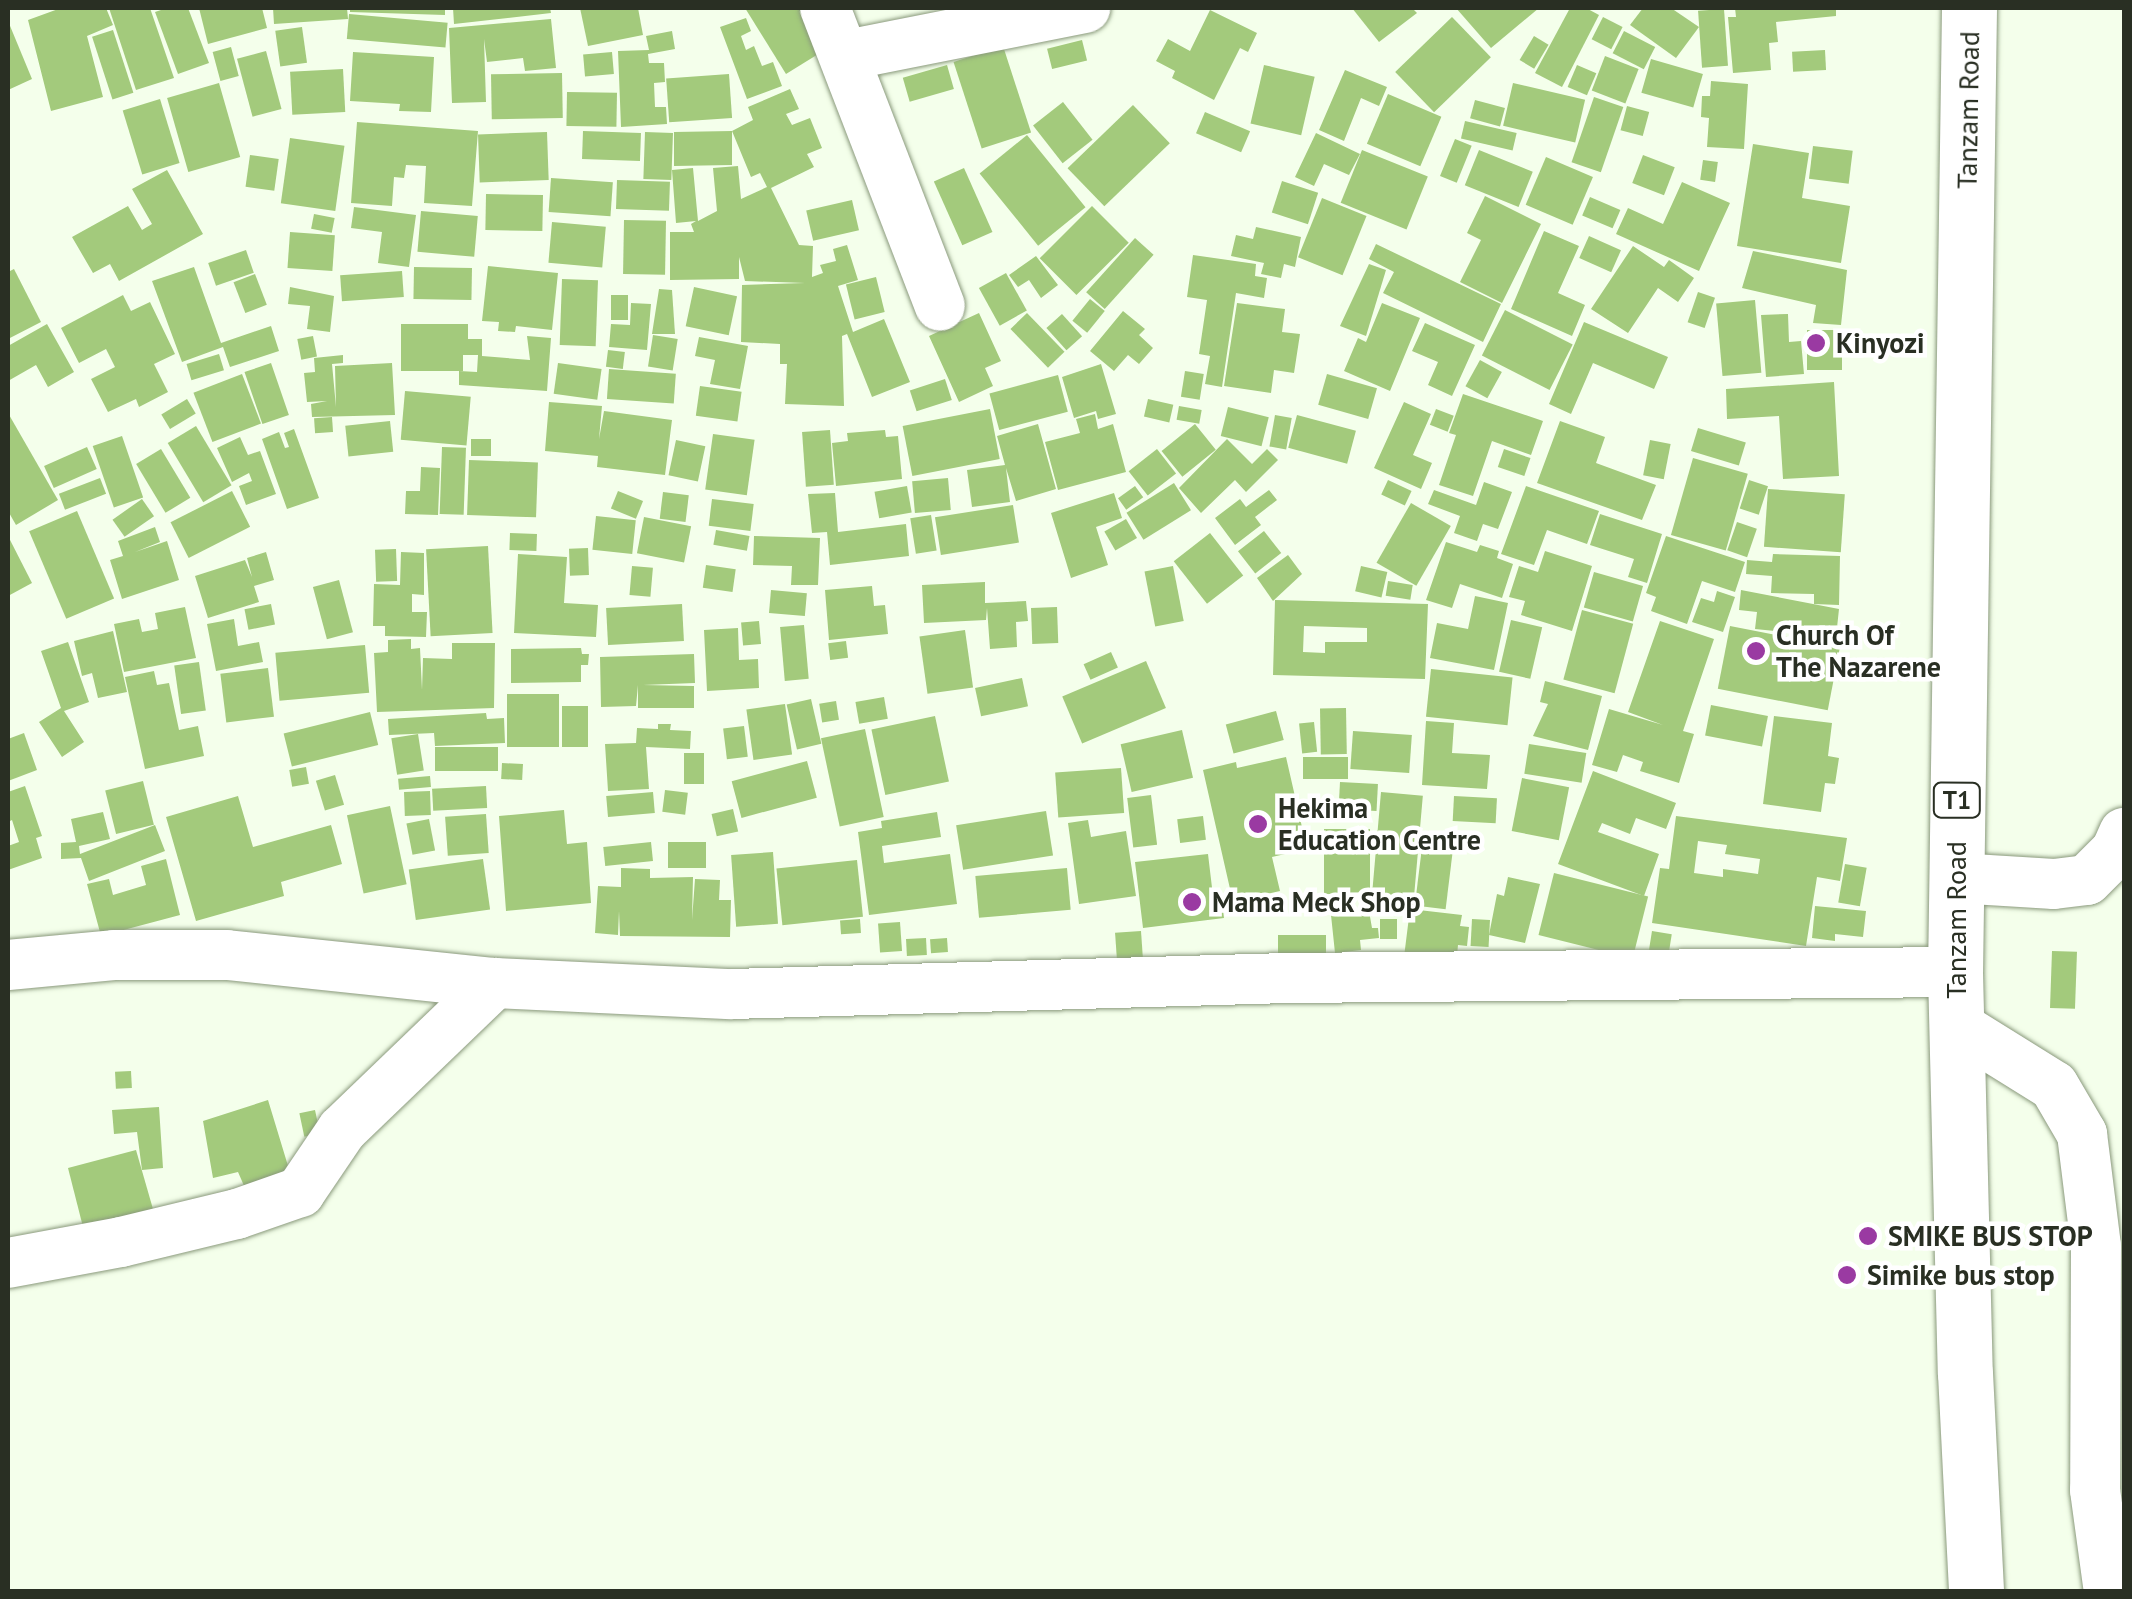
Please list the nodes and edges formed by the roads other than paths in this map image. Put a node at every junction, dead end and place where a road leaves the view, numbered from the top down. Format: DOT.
graph roads {
  1 [pos="825,8"];
  2 [pos="1085,8"];
  3 [pos="1969,8"];
  4 [pos="847,55"];
  5 [pos="940,306"];
  6 [pos="2124,832"];
  7 [pos="1956,878"];
  8 [pos="8,965"];
  9 [pos="495,983"];
  10 [pos="1955,998"];
  11 [pos="8,1264"];
  12 [pos="1976,1592"];
  13 [pos="2108,1592"];
  1 -- 4 [label="street"];
  2 -- 4 [label="street"];
  3 -- 7 [label="highway, Tanzam Road / T1"];
  4 -- 5 [label="street"];
  6 -- 7 [label="street"];
  7 -- 10 [label="highway, Tanzam Road / T1"];
  8 -- 9 [label="street"];
  9 -- 10 [label="street"];
  9 -- 11 [label="street"];
  10 -- 12 [label="highway, Tanzam Road / T1"];
  10 -- 13 [label="street"];
}
